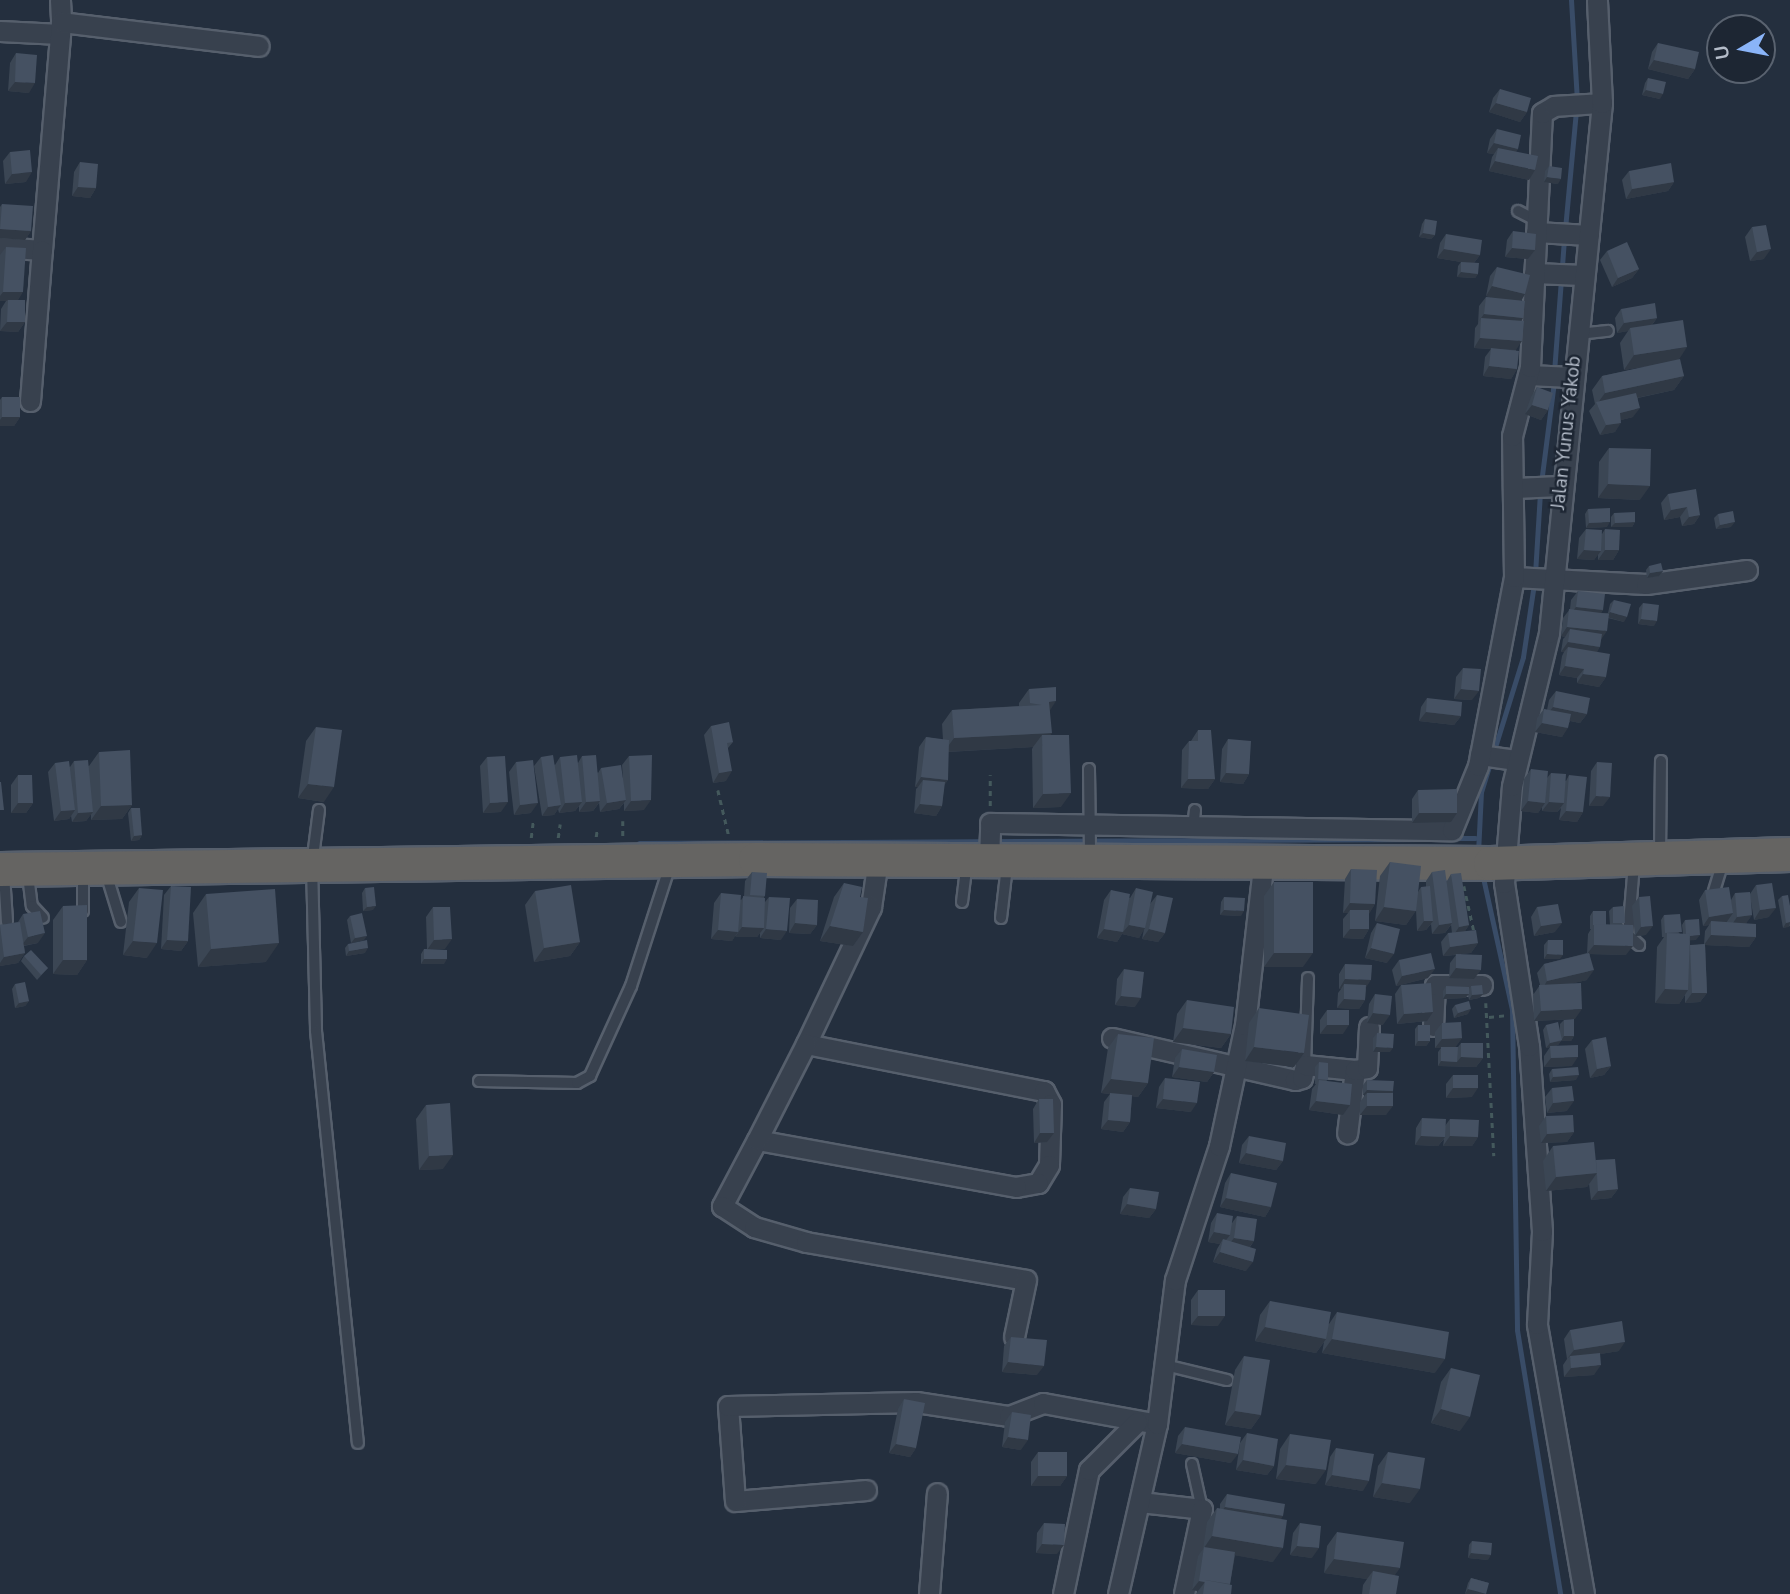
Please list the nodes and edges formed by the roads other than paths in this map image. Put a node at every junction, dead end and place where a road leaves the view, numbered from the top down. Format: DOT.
graph roads {
  1 [pos="60,0"];
  2 [pos="1597,0"];
  3 [pos="61,28"];
  4 [pos="0,31"];
  5 [pos="259,46"];
  6 [pos="1586,104"];
  7 [pos="1535,223"];
  8 [pos="1581,234"];
  9 [pos="0,247"];
  10 [pos="42,250"];
  11 [pos="1560,274"];
  12 [pos="1608,331"];
  13 [pos="1577,334"];
  14 [pos="1532,376"];
  15 [pos="1566,377"];
  16 [pos="30,401"];
  17 [pos="1539,486"];
  18 [pos="1747,570"];
  19 [pos="1533,578"];
  20 [pos="1498,757"];
  21 [pos="1661,761"];
  22 [pos="1089,769"];
  23 [pos="319,810"];
  24 [pos="1193,836"];
  25 [pos="1089,842"];
  26 [pos="1305,844"];
  27 [pos="1008,845"];
  28 [pos="1467,850"];
  29 [pos="1790,854"];
  30 [pos="1724,857"];
  31 [pos="1264,859"];
  32 [pos="1647,859"];
  33 [pos="671,861"];
  34 [pos="859,864"];
  35 [pos="312,865"];
  36 [pos="95,868"];
  37 [pos="10,869"];
  38 [pos="1714,891"];
  39 [pos="962,902"];
  40 [pos="83,911"];
  41 [pos="43,918"];
  42 [pos="1001,918"];
  43 [pos="7,922"];
  44 [pos="121,922"];
  45 [pos="1639,945"];
  46 [pos="1308,978"];
  47 [pos="1482,985"];
  48 [pos="1433,1026"];
  49 [pos="1369,1027"];
  50 [pos="1112,1038"];
  51 [pos="806,1044"];
  52 [pos="1305,1065"];
  53 [pos="1233,1066"];
  54 [pos="1356,1070"];
  55 [pos="479,1081"];
  56 [pos="1347,1134"];
  57 [pos="757,1140"];
  58 [pos="1014,1337"];
  59 [pos="1165,1365"];
  60 [pos="1227,1380"];
  61 [pos="1137,1422"];
  62 [pos="1157,1424"];
  63 [pos="358,1443"];
  64 [pos="1192,1464"];
  65 [pos="866,1490"];
  66 [pos="937,1493"];
  67 [pos="1140,1502"];
  68 [pos="1202,1508"];
  69 [pos="929,1594"];
  70 [pos="1063,1594"];
  71 [pos="1118,1594"];
  72 [pos="1184,1594"];
  73 [pos="1584,1594"];
  1 -- 3 [label="street"];
  2 -- 6 [label="street, Jalan Yunus Yakob"];
  3 -- 4 [label="street"];
  3 -- 5 [label="street"];
  3 -- 10 [label="street"];
  6 -- 7 [label="street"];
  6 -- 8 [label="street, Jalan Yunus Yakob"];
  7 -- 8 [label="street"];
  7 -- 11 [label="street"];
  8 -- 11 [label="street, Jalan Yunus Yakob"];
  9 -- 10 [label="street"];
  10 -- 16 [label="street"];
  11 -- 13 [label="street, Jalan Yunus Yakob"];
  11 -- 14 [label="street"];
  12 -- 13 [label="lane"];
  13 -- 15 [label="street, Jalan Yunus Yakob"];
  14 -- 15 [label="street"];
  14 -- 17 [label="street"];
  15 -- 17 [label="street, Jalan Yunus Yakob"];
  17 -- 19 [label="street, Jalan Yunus Yakob"];
  17 -- 19 [label="street"];
  18 -- 19 [label="street"];
  19 -- 20 [label="street"];
  19 -- 20 [label="street, Jalan Yunus Yakob"];
  20 -- 28 [label="street, Jalan Yunus Yakob"];
  20 -- 28 [label="street"];
  21 -- 32 [label="lane"];
  22 -- 25 [label="lane"];
  23 -- 35 [label="lane"];
  24 -- 25 [label="highway"];
  24 -- 26 [label="street"];
  24 -- 31 [label="highway"];
  25 -- 27 [label="highway"];
  26 -- 28 [label="highway"];
  26 -- 31 [label="highway"];
  27 -- 34 [label="highway"];
  27 -- 39 [label="lane"];
  27 -- 42 [label="lane"];
  28 -- 32 [label="highway"];
  28 -- 73 [label="street"];
  29 -- 30 [label="highway"];
  30 -- 32 [label="highway"];
  30 -- 38 [label="lane"];
  31 -- 53 [label="street"];
  32 -- 45 [label="lane"];
  33 -- 34 [label="highway"];
  33 -- 35 [label="highway"];
  33 -- 55 [label="lane"];
  34 -- 51 [label="street"];
  35 -- 36 [label="highway"];
  35 -- 63 [label="lane"];
  36 -- 37 [label="highway"];
  36 -- 40 [label="lane"];
  36 -- 44 [label="lane"];
  37 -- 41 [label="lane"];
  37 -- 43 [label="lane"];
  46 -- 52 [label="lane"];
  47 -- 48 [label="street"];
  49 -- 54 [label="street"];
  50 -- 53 [label="street"];
  51 -- 57 [label="street"];
  51 -- 57 [label="street"];
  52 -- 53 [label="street"];
  52 -- 54 [label="street"];
  53 -- 59 [label="street"];
  54 -- 56 [label="street"];
  57 -- 58 [label="street"];
  59 -- 60 [label="lane"];
  59 -- 62 [label="street"];
  61 -- 62 [label="street"];
  61 -- 65 [label="street"];
  61 -- 70 [label="street"];
  62 -- 67 [label="street"];
  64 -- 68 [label="lane"];
  66 -- 69 [label="street"];
  67 -- 68 [label="street"];
  67 -- 71 [label="street"];
  68 -- 72 [label="street"];
}
